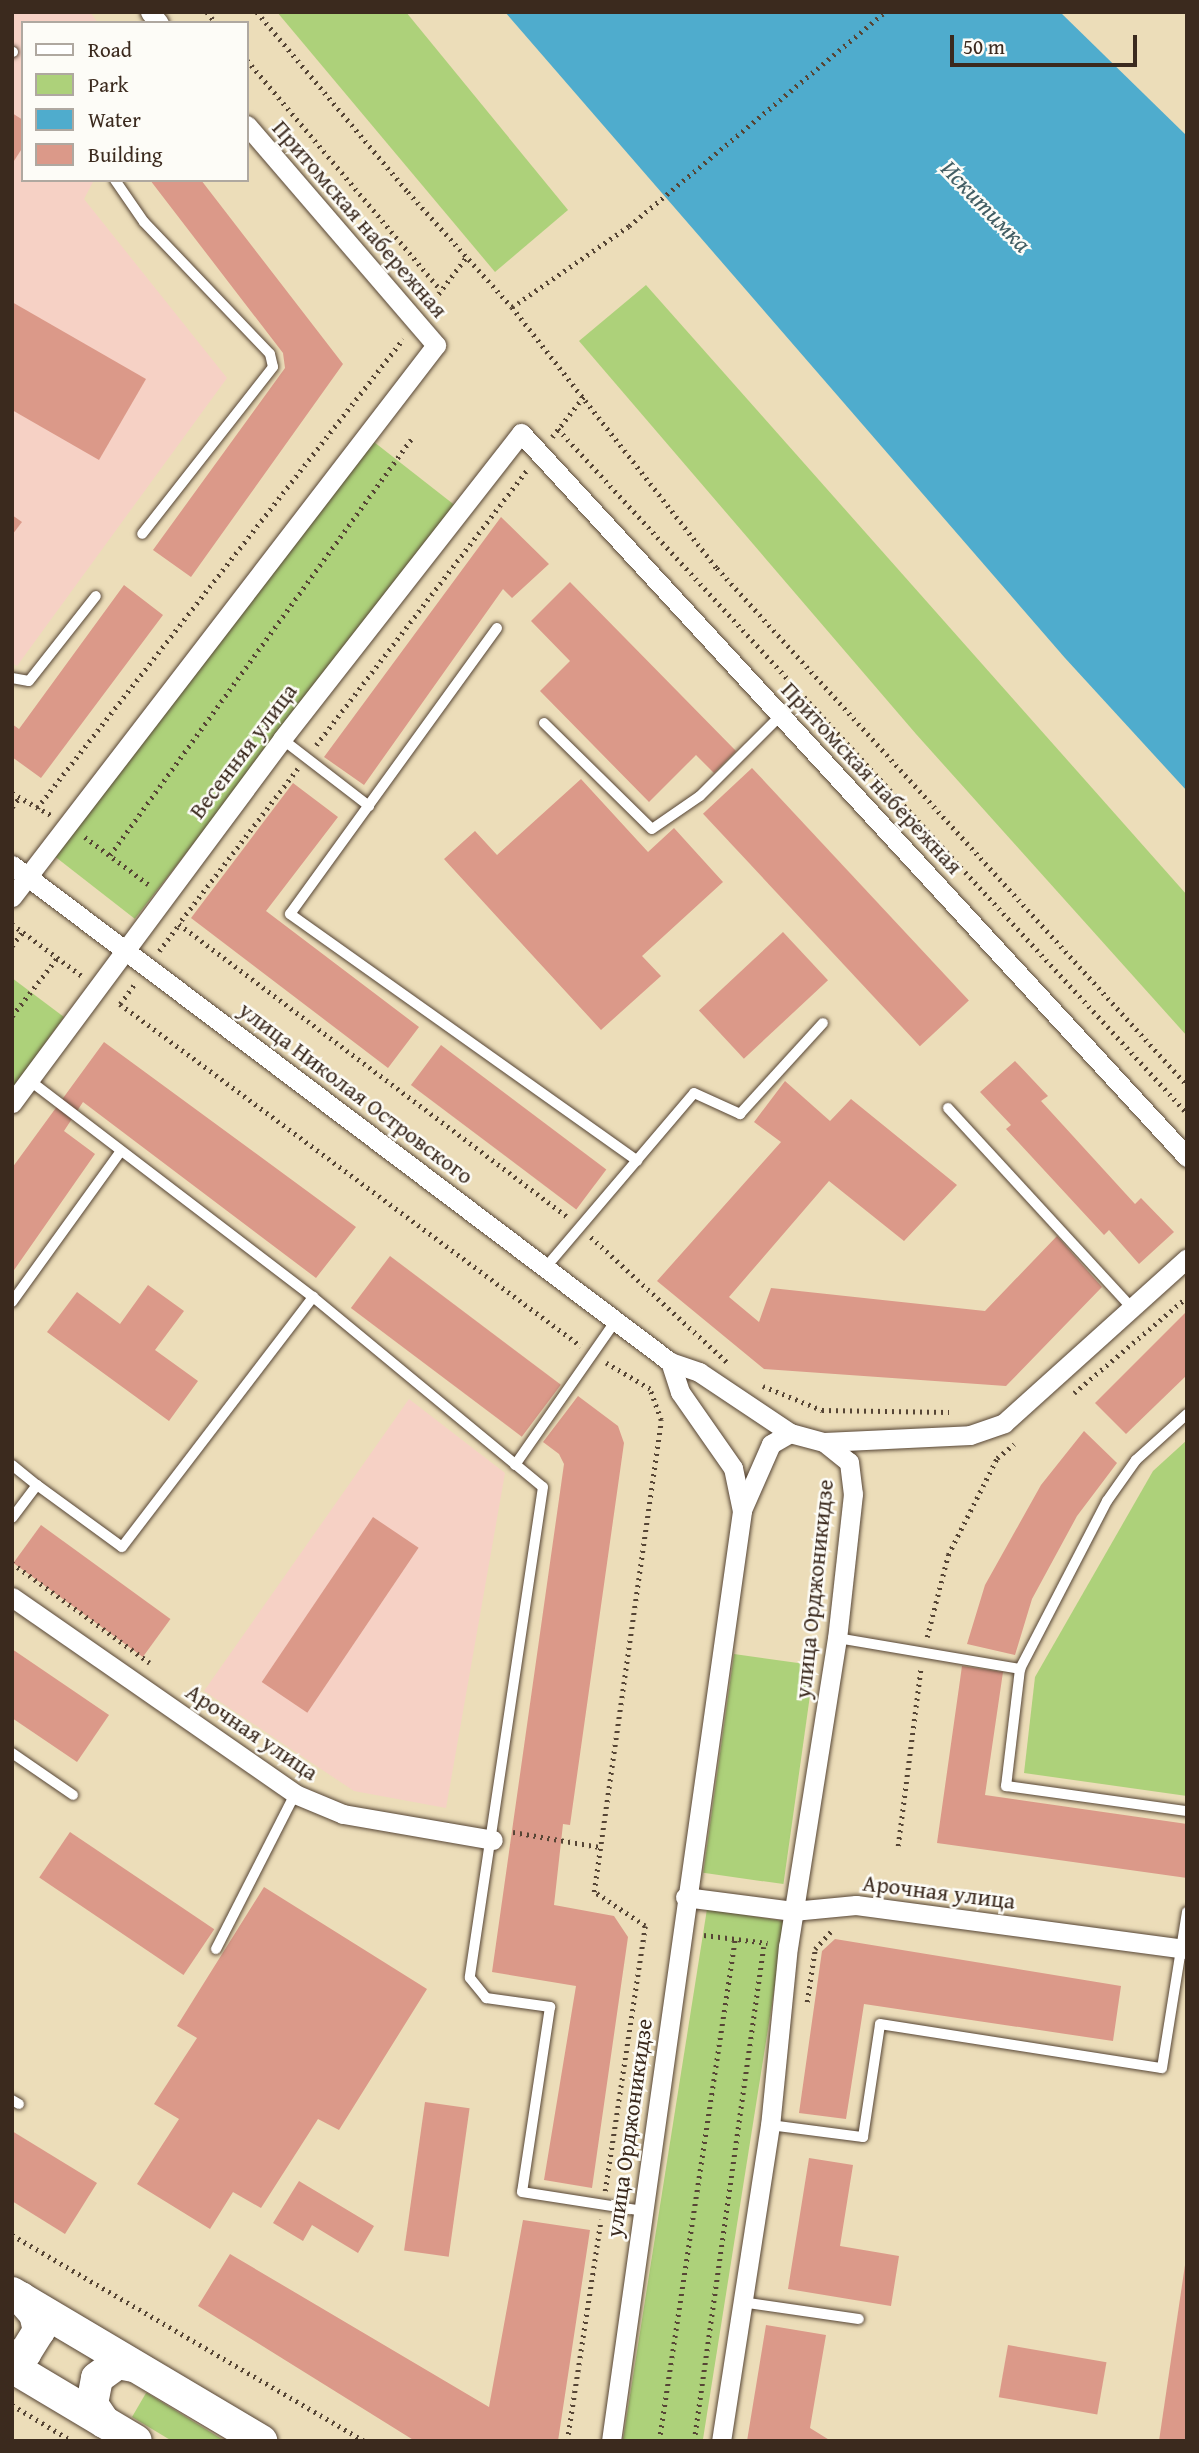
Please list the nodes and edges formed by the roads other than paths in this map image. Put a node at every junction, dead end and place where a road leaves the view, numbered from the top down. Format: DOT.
graph roads {
  1 [pos="248,126"];
  2 [pos="116,182"];
  3 [pos="521,433"];
  4 [pos="142,534"];
  5 [pos="96,596"];
  6 [pos="497,628"];
  7 [pos="12,678"];
  8 [pos="781,715"];
  9 [pos="544,723"];
  10 [pos="282,738"];
  11 [pos="369,806"];
  12 [pos="20,871"];
  13 [pos="12,897"];
  14 [pos="125,950"];
  15 [pos="823,1023"];
  16 [pos="29,1080"];
  17 [pos="12,1103"];
  18 [pos="948,1108"];
  19 [pos="121,1151"];
  20 [pos="1187,1157"];
  21 [pos="637,1161"];
  22 [pos="1187,1258"];
  23 [pos="546,1267"];
  24 [pos="313,1297"];
  25 [pos="12,1303"];
  26 [pos="1132,1308"];
  27 [pos="616,1320"];
  28 [pos="670,1362"];
  29 [pos="1187,1413"];
  30 [pos="790,1433"];
  31 [pos="824,1443"];
  32 [pos="12,1465"];
  33 [pos="515,1465"];
  34 [pos="37,1485"];
  35 [pos="741,1511"];
  36 [pos="12,1518"];
  37 [pos="12,1597"];
  38 [pos="837,1638"];
  39 [pos="1020,1669"];
  40 [pos="12,1753"];
  41 [pos="296,1794"];
  42 [pos="73,1795"];
  43 [pos="1187,1811"];
  44 [pos="494,1835"];
  45 [pos="685,1897"];
  46 [pos="793,1911"];
  47 [pos="1187,1912"];
  48 [pos="216,1948"];
  49 [pos="1184,1948"];
  50 [pos="770,2125"];
  51 [pos="643,2211"];
  52 [pos="16,2295"];
  53 [pos="740,2302"];
  54 [pos="859,2319"];
  55 [pos="12,2357"];
  56 [pos="134,2366"];
  57 [pos="12,2367"];
  58 [pos="104,2422"];
  59 [pos="136,2441"];
  60 [pos="261,2441"];
  61 [pos="611,2441"];
  62 [pos="721,2441"];
  1 -- 12 [label="street, Притомская набережная"];
  2 -- 4 [label="lane"];
  3 -- 8 [label="street, Притомская набережная"];
  3 -- 10 [label="street, Весенняя улица"];
  5 -- 7 [label="lane"];
  6 -- 11 [label="lane"];
  8 -- 9 [label="lane"];
  8 -- 20 [label="street, Притомская набережная"];
  10 -- 11 [label="lane"];
  10 -- 14 [label="street, Весенняя улица"];
  11 -- 21 [label="lane"];
  12 -- 13 [label="street"];
  12 -- 14 [label="street, улица Николая Островского"];
  14 -- 16 [label="street, Весенняя улица"];
  14 -- 23 [label="street, улица Николая Островского"];
  15 -- 21 [label="lane"];
  16 -- 17 [label="street, Весенняя улица"];
  16 -- 19 [label="lane"];
  18 -- 26 [label="lane"];
  19 -- 24 [label="lane"];
  19 -- 25 [label="lane"];
  21 -- 23 [label="lane"];
  22 -- 26 [label="street"];
  23 -- 27 [label="street, улица Николая Островского"];
  24 -- 33 [label="lane"];
  24 -- 34 [label="lane"];
  26 -- 31 [label="street"];
  27 -- 28 [label="street, улица Николая Островского"];
  27 -- 33 [label="lane"];
  28 -- 30 [label="street, улица Орджоникидзе"];
  28 -- 35 [label="street, улица Орджоникидзе"];
  29 -- 39 [label="lane"];
  30 -- 31 [label="street, улица Орджоникидзе"];
  30 -- 35 [label="street"];
  31 -- 38 [label="street, улица Орджоникидзе"];
  32 -- 34 [label="lane"];
  33 -- 44 [label="lane"];
  34 -- 36 [label="lane"];
  35 -- 45 [label="street, улица Орджоникидзе"];
  37 -- 41 [label="street, Арочная улица"];
  38 -- 39 [label="lane"];
  38 -- 46 [label="street, улица Орджоникидзе"];
  39 -- 43 [label="lane"];
  40 -- 42 [label="lane"];
  41 -- 44 [label="street, Арочная улица"];
  41 -- 48 [label="lane"];
  44 -- 51 [label="lane"];
  45 -- 46 [label="street, Арочная улица"];
  45 -- 51 [label="street, улица Орджоникидзе"];
  46 -- 49 [label="street, Арочная улица"];
  46 -- 50 [label="street, улица Орджоникидзе"];
  47 -- 49 [label="lane"];
  49 -- 50 [label="lane"];
  50 -- 53 [label="street, улица Орджоникидзе"];
  51 -- 61 [label="street, улица Орджоникидзе"];
  52 -- 55 [label="main road"];
  52 -- 56 [label="main road"];
  53 -- 54 [label="lane"];
  53 -- 62 [label="street, улица Орджоникидзе"];
  56 -- 58 [label="main road"];
  56 -- 60 [label="main road"];
  57 -- 58 [label="main road"];
  58 -- 59 [label="main road"];
}
